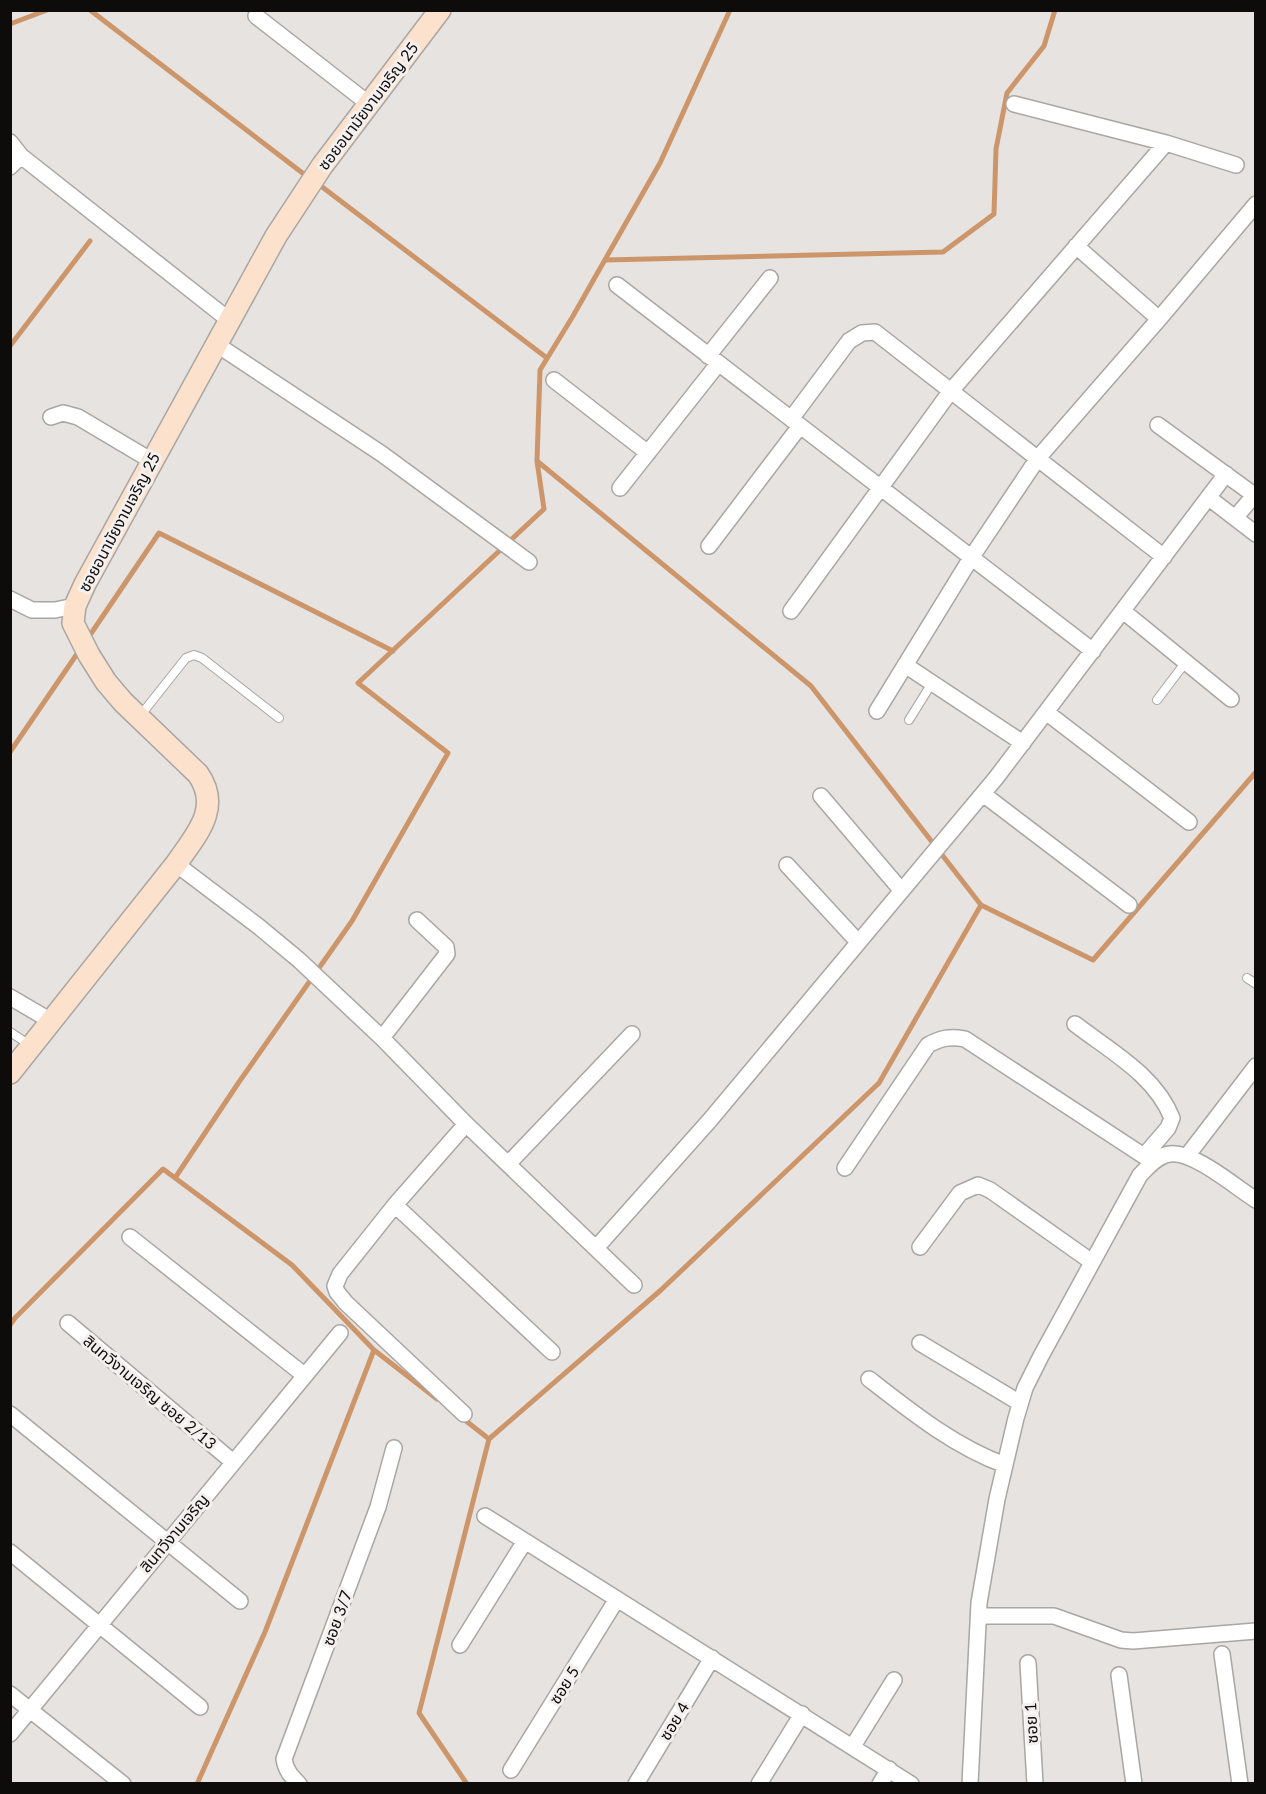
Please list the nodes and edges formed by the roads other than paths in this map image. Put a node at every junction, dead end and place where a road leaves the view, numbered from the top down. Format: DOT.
graph roads {
  1 [pos="440,10"];
  2 [pos="256,16"];
  3 [pos="369,104"];
  4 [pos="1014,104"];
  5 [pos="10,142"];
  6 [pos="1166,143"];
  7 [pos="16,162"];
  8 [pos="1236,165"];
  9 [pos="1256,204"];
  10 [pos="1076,246"];
  11 [pos="770,278"];
  12 [pos="617,285"];
  13 [pos="1159,319"];
  14 [pos="229,320"];
  15 [pos="216,344"];
  16 [pos="713,360"];
  17 [pos="554,380"];
  18 [pos="950,392"];
  19 [pos="51,417"];
  20 [pos="795,423"];
  21 [pos="1158,425"];
  22 [pos="648,453"];
  23 [pos="1038,458"];
  24 [pos="152,461"];
  25 [pos="1226,474"];
  26 [pos="621,488"];
  27 [pos="880,489"];
  28 [pos="1255,494"];
  29 [pos="1209,498"];
  30 [pos="1235,518"];
  31 [pos="1256,534"];
  32 [pos="710,546"];
  33 [pos="1164,557"];
  34 [pos="971,558"];
  35 [pos="528,562"];
  36 [pos="10,599"];
  37 [pos="75,606"];
  38 [pos="791,611"];
  39 [pos="1123,611"];
  40 [pos="1093,651"];
  41 [pos="1185,663"];
  42 [pos="905,665"];
  43 [pos="932,683"];
  44 [pos="1231,699"];
  45 [pos="1157,700"];
  46 [pos="877,711"];
  47 [pos="1046,712"];
  48 [pos="139,717"];
  49 [pos="279,718"];
  50 [pos="909,720"];
  51 [pos="1023,743"];
  52 [pos="983,794"];
  53 [pos="821,796"];
  54 [pos="1189,822"];
  55 [pos="176,864"];
  56 [pos="787,865"];
  57 [pos="902,890"];
  58 [pos="1129,905"];
  59 [pos="417,920"];
  60 [pos="858,942"];
  61 [pos="1247,978"];
  62 [pos="1256,984"];
  63 [pos="10,998"];
  64 [pos="51,1021"];
  65 [pos="1076,1024"];
  66 [pos="10,1032"];
  67 [pos="632,1034"];
  68 [pos="382,1038"];
  69 [pos="32,1046"];
  70 [pos="1256,1066"];
  71 [pos="10,1073"];
  72 [pos="466,1124"];
  73 [pos="1187,1156"];
  74 [pos="1149,1159"];
  75 [pos="508,1164"];
  76 [pos="845,1168"];
  77 [pos="1256,1200"];
  78 [pos="395,1206"];
  79 [pos="130,1237"];
  80 [pos="920,1247"];
  81 [pos="596,1248"];
  82 [pos="1092,1263"];
  83 [pos="634,1285"];
  84 [pos="68,1323"];
  85 [pos="340,1333"];
  86 [pos="920,1343"];
  87 [pos="552,1352"];
  88 [pos="304,1375"];
  89 [pos="869,1379"];
  90 [pos="1020,1403"];
  91 [pos="10,1414"];
  92 [pos="464,1414"];
  93 [pos="394,1448"];
  94 [pos="233,1462"];
  95 [pos="1005,1465"];
  96 [pos="485,1516"];
  97 [pos="525,1541"];
  98 [pos="166,1542"];
  99 [pos="10,1552"];
  100 [pos="617,1599"];
  101 [pos="240,1601"];
  102 [pos="978,1616"];
  103 [pos="99,1625"];
  104 [pos="1256,1631"];
  105 [pos="460,1645"];
  106 [pos="1222,1654"];
  107 [pos="712,1658"];
  108 [pos="1028,1663"];
  109 [pos="1119,1675"];
  110 [pos="894,1680"];
  111 [pos="10,1694"];
  112 [pos="200,1707"];
  113 [pos="30,1710"];
  114 [pos="802,1714"];
  115 [pos="10,1734"];
  116 [pos="853,1746"];
  117 [pos="889,1769"];
  118 [pos="511,1770"];
  119 [pos="123,1784"];
  120 [pos="299,1784"];
  121 [pos="636,1784"];
  122 [pos="759,1784"];
  123 [pos="880,1784"];
  124 [pos="911,1784"];
  125 [pos="970,1784"];
  126 [pos="1035,1784"];
  127 [pos="1134,1784"];
  128 [pos="1240,1784"];
  1 -- 3 [label="street, ซอยอนามัยงามเจริญ 25"];
  2 -- 3 [label="street"];
  3 -- 14 [label="street, ซอยอนามัยงามเจริญ 25"];
  4 -- 6 [label="street"];
  5 -- 7 [label="street"];
  6 -- 8 [label="street"];
  6 -- 10 [label="street"];
  7 -- 14 [label="street"];
  9 -- 13 [label="street"];
  10 -- 13 [label="street"];
  10 -- 18 [label="street"];
  11 -- 16 [label="street"];
  12 -- 16 [label="street"];
  13 -- 23 [label="street"];
  14 -- 15 [label="street, ซอยอนามัยงามเจริญ 25"];
  15 -- 24 [label="street, ซอยอนามัยงามเจริญ 25"];
  15 -- 35 [label="street"];
  16 -- 20 [label="street"];
  16 -- 22 [label="street"];
  17 -- 22 [label="street"];
  18 -- 20 [label="street"];
  18 -- 23 [label="street"];
  18 -- 27 [label="street"];
  19 -- 24 [label="street"];
  20 -- 27 [label="street"];
  20 -- 32 [label="street"];
  21 -- 25 [label="street"];
  22 -- 26 [label="street"];
  23 -- 33 [label="street"];
  23 -- 34 [label="street"];
  24 -- 37 [label="street, ซอยอนามัยงามเจริญ 25"];
  25 -- 28 [label="street"];
  25 -- 29 [label="street"];
  27 -- 34 [label="street"];
  27 -- 38 [label="street"];
  28 -- 30 [label="street"];
  29 -- 30 [label="street"];
  29 -- 33 [label="street"];
  30 -- 31 [label="street"];
  33 -- 39 [label="street"];
  34 -- 40 [label="street"];
  34 -- 42 [label="street"];
  36 -- 37 [label="street"];
  37 -- 48 [label="street, ซอยอนามัยงามเจริญ 25"];
  39 -- 40 [label="street"];
  39 -- 41 [label="street"];
  40 -- 47 [label="street"];
  41 -- 44 [label="street"];
  41 -- 45 [label="lane"];
  42 -- 43 [label="street"];
  42 -- 46 [label="street"];
  43 -- 50 [label="lane"];
  43 -- 51 [label="street"];
  47 -- 51 [label="street"];
  47 -- 54 [label="street"];
  48 -- 49 [label="lane"];
  48 -- 55 [label="street, ซอยอนามัยงามเจริญ 25"];
  51 -- 52 [label="street"];
  52 -- 57 [label="street"];
  52 -- 58 [label="street"];
  53 -- 57 [label="street"];
  55 -- 64 [label="street, ซอยอนามัยงามเจริญ 25"];
  55 -- 68 [label="street"];
  56 -- 60 [label="street"];
  57 -- 60 [label="street"];
  59 -- 68 [label="street"];
  60 -- 81 [label="street"];
  61 -- 62 [label="lane"];
  63 -- 64 [label="street"];
  64 -- 69 [label="street, ซอยอนามัยงามเจริญ 25"];
  65 -- 74 [label="street"];
  66 -- 69 [label="lane"];
  67 -- 75 [label="street"];
  68 -- 72 [label="street"];
  69 -- 71 [label="street, ซอยอนามัยงามเจริญ 25"];
  70 -- 73 [label="street"];
  72 -- 75 [label="street"];
  72 -- 78 [label="street"];
  73 -- 74 [label="street"];
  73 -- 77 [label="street"];
  74 -- 76 [label="street"];
  74 -- 82 [label="street"];
  75 -- 81 [label="street"];
  78 -- 87 [label="street"];
  78 -- 92 [label="street"];
  79 -- 88 [label="street"];
  80 -- 82 [label="street"];
  81 -- 83 [label="street"];
  82 -- 90 [label="street"];
  84 -- 94 [label="street, สินทวีงามเจริญ ซอย 2/13"];
  85 -- 88 [label="street, สินทวีงามเจริญ"];
  86 -- 90 [label="street"];
  88 -- 94 [label="street, สินทวีงามเจริญ"];
  89 -- 95 [label="street"];
  90 -- 95 [label="street"];
  91 -- 98 [label="street"];
  93 -- 120 [label="street, ซอย 3/7"];
  94 -- 98 [label="street, สินทวีงามเจริญ"];
  95 -- 102 [label="street"];
  96 -- 97 [label="street"];
  97 -- 100 [label="street"];
  97 -- 105 [label="street"];
  98 -- 101 [label="street"];
  98 -- 103 [label="street, สินทวีงามเจริญ"];
  99 -- 103 [label="street"];
  100 -- 107 [label="street"];
  100 -- 118 [label="street, ซอย 5"];
  102 -- 104 [label="street"];
  102 -- 125 [label="street"];
  103 -- 112 [label="street"];
  103 -- 113 [label="street, สินทวีงามเจริญ"];
  106 -- 128 [label="street"];
  107 -- 114 [label="street"];
  107 -- 121 [label="street, ซอย 4"];
  108 -- 126 [label="street, ซอย 1"];
  109 -- 127 [label="street"];
  110 -- 116 [label="street"];
  111 -- 113 [label="street"];
  113 -- 115 [label="street, สินทวีงามเจริญ"];
  113 -- 119 [label="street"];
  114 -- 116 [label="street"];
  114 -- 122 [label="street"];
  116 -- 117 [label="street"];
  117 -- 123 [label="street"];
  117 -- 124 [label="street"];
}
